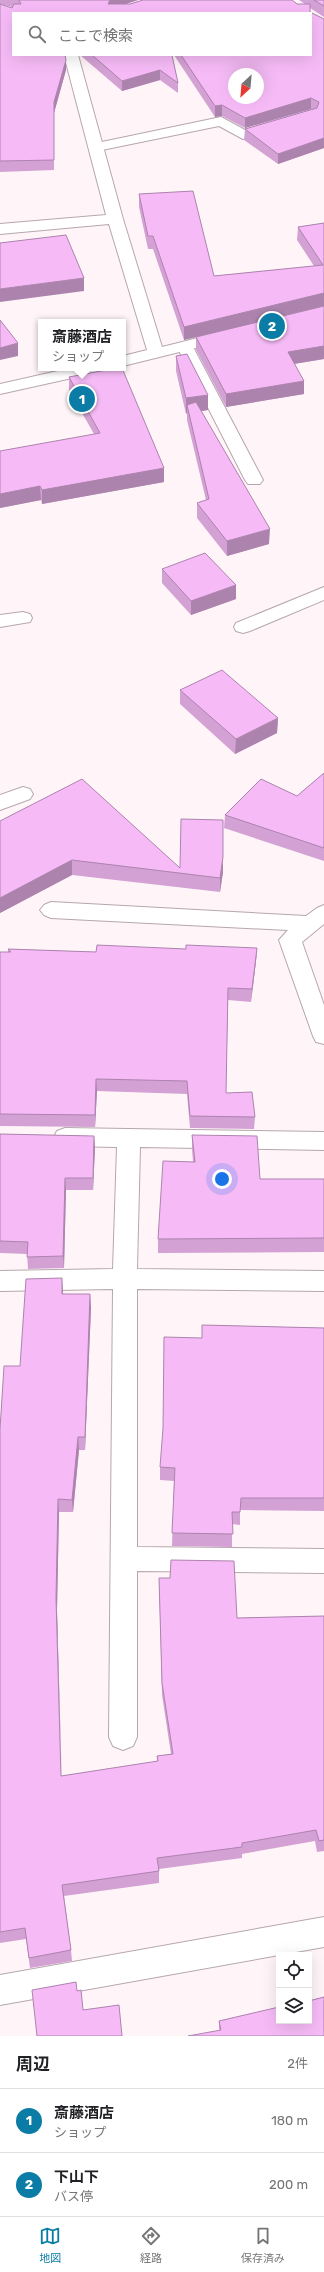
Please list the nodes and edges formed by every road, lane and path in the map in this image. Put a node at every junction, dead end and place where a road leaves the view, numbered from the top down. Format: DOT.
graph roads {
  1 [pos="71,56"];
  2 [pos="288,121"];
  3 [pos="98,147"];
  4 [pos="115,219"];
  5 [pos="0,229"];
  6 [pos="239,333"];
  7 [pos="184,347"];
  8 [pos="156,354"];
  9 [pos="126,360"];
  10 [pos="80,371"];
  11 [pos="0,389"];
  12 [pos="254,480"];
  13 [pos="324,593"];
  14 [pos="23,618"];
  15 [pos="0,621"];
  16 [pos="243,626"];
  17 [pos="24,794"];
  18 [pos="0,803"];
  19 [pos="51,910"];
  20 [pos="318,919"];
  21 [pos="324,1036"];
  22 [pos="46,1137"];
  23 [pos="130,1138"];
  24 [pos="324,1141"];
  25 [pos="125,1279"];
  26 [pos="0,1281"];
  27 [pos="324,1281"];
  28 [pos="124,1559"];
  29 [pos="324,1562"];
  30 [pos="123,1737"];
  31 [pos="324,1932"];
  32 [pos="0,1990"];
  1 -- 3 [label="street"];
  2 -- 3 [label="street"];
  3 -- 4 [label="street"];
  4 -- 5 [label="street"];
  4 -- 8 [label="street"];
  6 -- 7 [label="street"];
  7 -- 8 [label="street"];
  7 -- 12 [label="street"];
  8 -- 9 [label="street"];
  10 -- 11 [label="street"];
  13 -- 16 [label="street"];
  14 -- 15 [label="street"];
  17 -- 18 [label="street"];
  19 -- 20 [label="street"];
  20 -- 21 [label="street"];
  22 -- 23 [label="street"];
  23 -- 24 [label="street"];
  23 -- 25 [label="street"];
  25 -- 26 [label="street"];
  25 -- 27 [label="street"];
  25 -- 28 [label="street"];
  28 -- 29 [label="street"];
  28 -- 30 [label="street"];
  31 -- 32 [label="street"];
}
